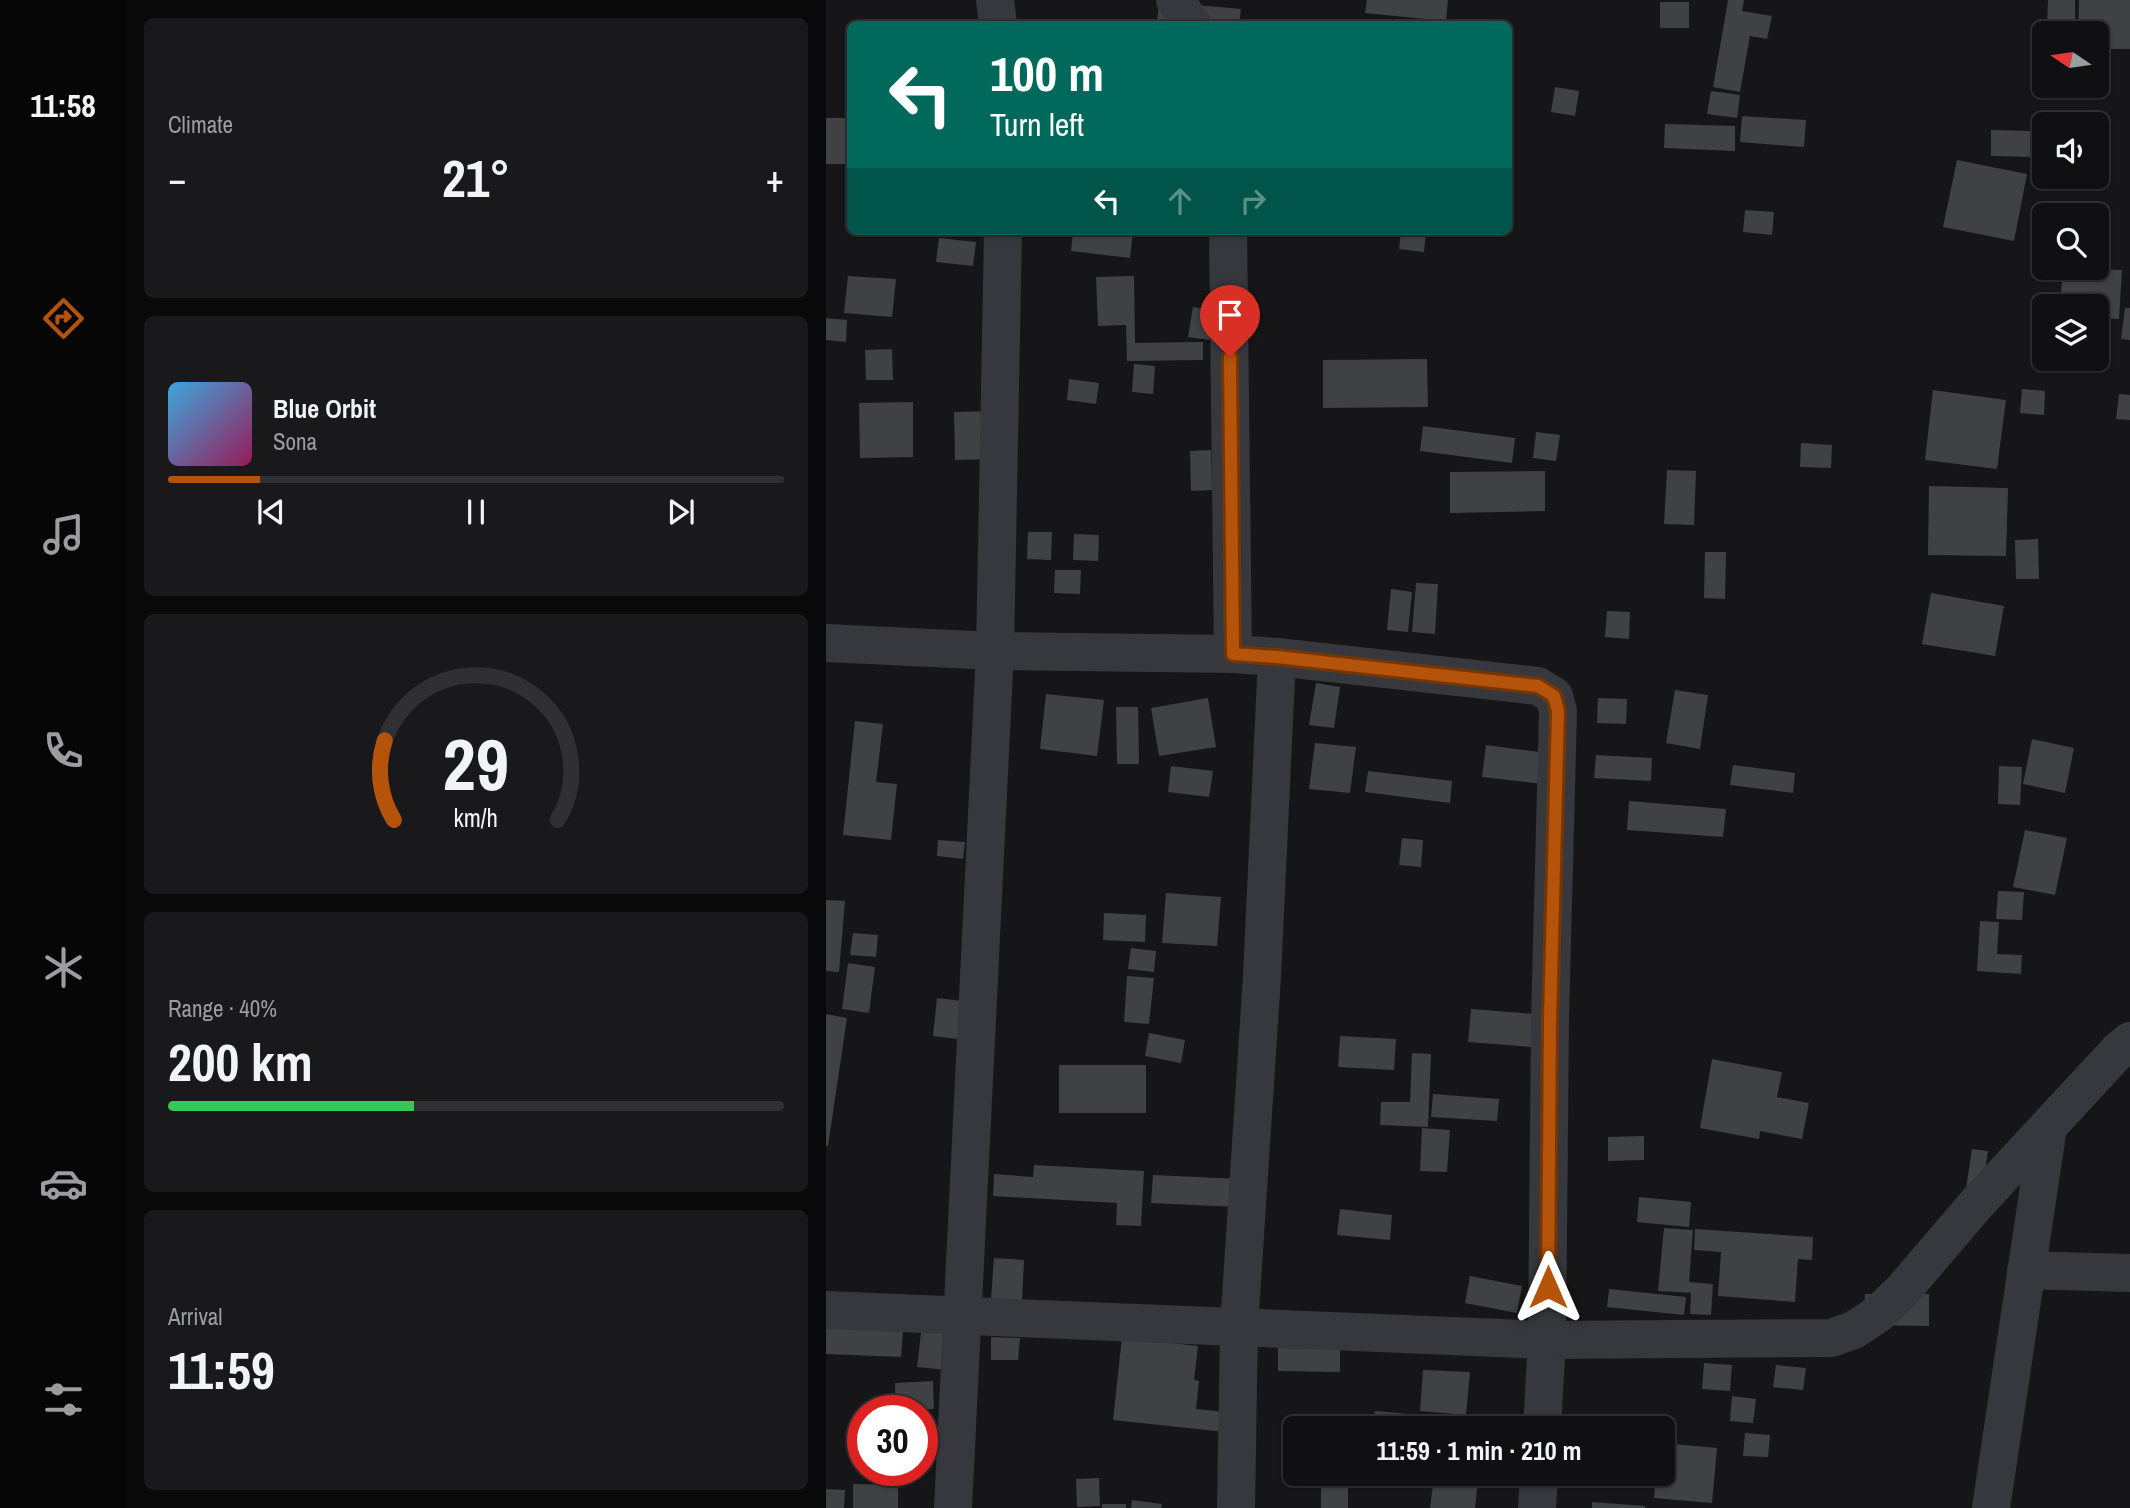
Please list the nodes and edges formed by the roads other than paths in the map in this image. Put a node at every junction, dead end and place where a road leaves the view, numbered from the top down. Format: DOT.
graph roads {
  1 [pos="995,0"];
  2 [pos="1175,0"];
  3 [pos="998,21"];
  4 [pos="1190,21"];
  5 [pos="1003,235"];
  6 [pos="1228,235"];
  7 [pos="826,643"];
  8 [pos="995,651"];
  9 [pos="1233,654"];
  10 [pos="1277,657"];
  11 [pos="2130,1041"];
  12 [pos="2048,1126"];
  13 [pos="2026,1270"];
  14 [pos="2130,1273"];
  15 [pos="826,1310"];
  16 [pos="963,1316"];
  17 [pos="1239,1327"];
  18 [pos="1547,1340"];
  19 [pos="1543,1416"];
  20 [pos="1538,1486"];
  21 [pos="953,1508"];
  22 [pos="1236,1508"];
  23 [pos="1537,1508"];
  24 [pos="1991,1508"];
  1 -- 3 [label="street"];
  2 -- 4 [label="street"];
  5 -- 8 [label="street"];
  6 -- 9 [label="street"];
  7 -- 8 [label="street"];
  8 -- 9 [label="street"];
  8 -- 16 [label="street"];
  9 -- 10 [label="street"];
  10 -- 17 [label="street"];
  10 -- 18 [label="street"];
  11 -- 12 [label="street"];
  12 -- 13 [label="street"];
  12 -- 18 [label="street"];
  13 -- 14 [label="street"];
  13 -- 24 [label="street"];
  15 -- 16 [label="street"];
  16 -- 17 [label="street"];
  16 -- 21 [label="street"];
  17 -- 18 [label="street"];
  17 -- 22 [label="street"];
  18 -- 19 [label="street"];
  20 -- 23 [label="street"];
}
